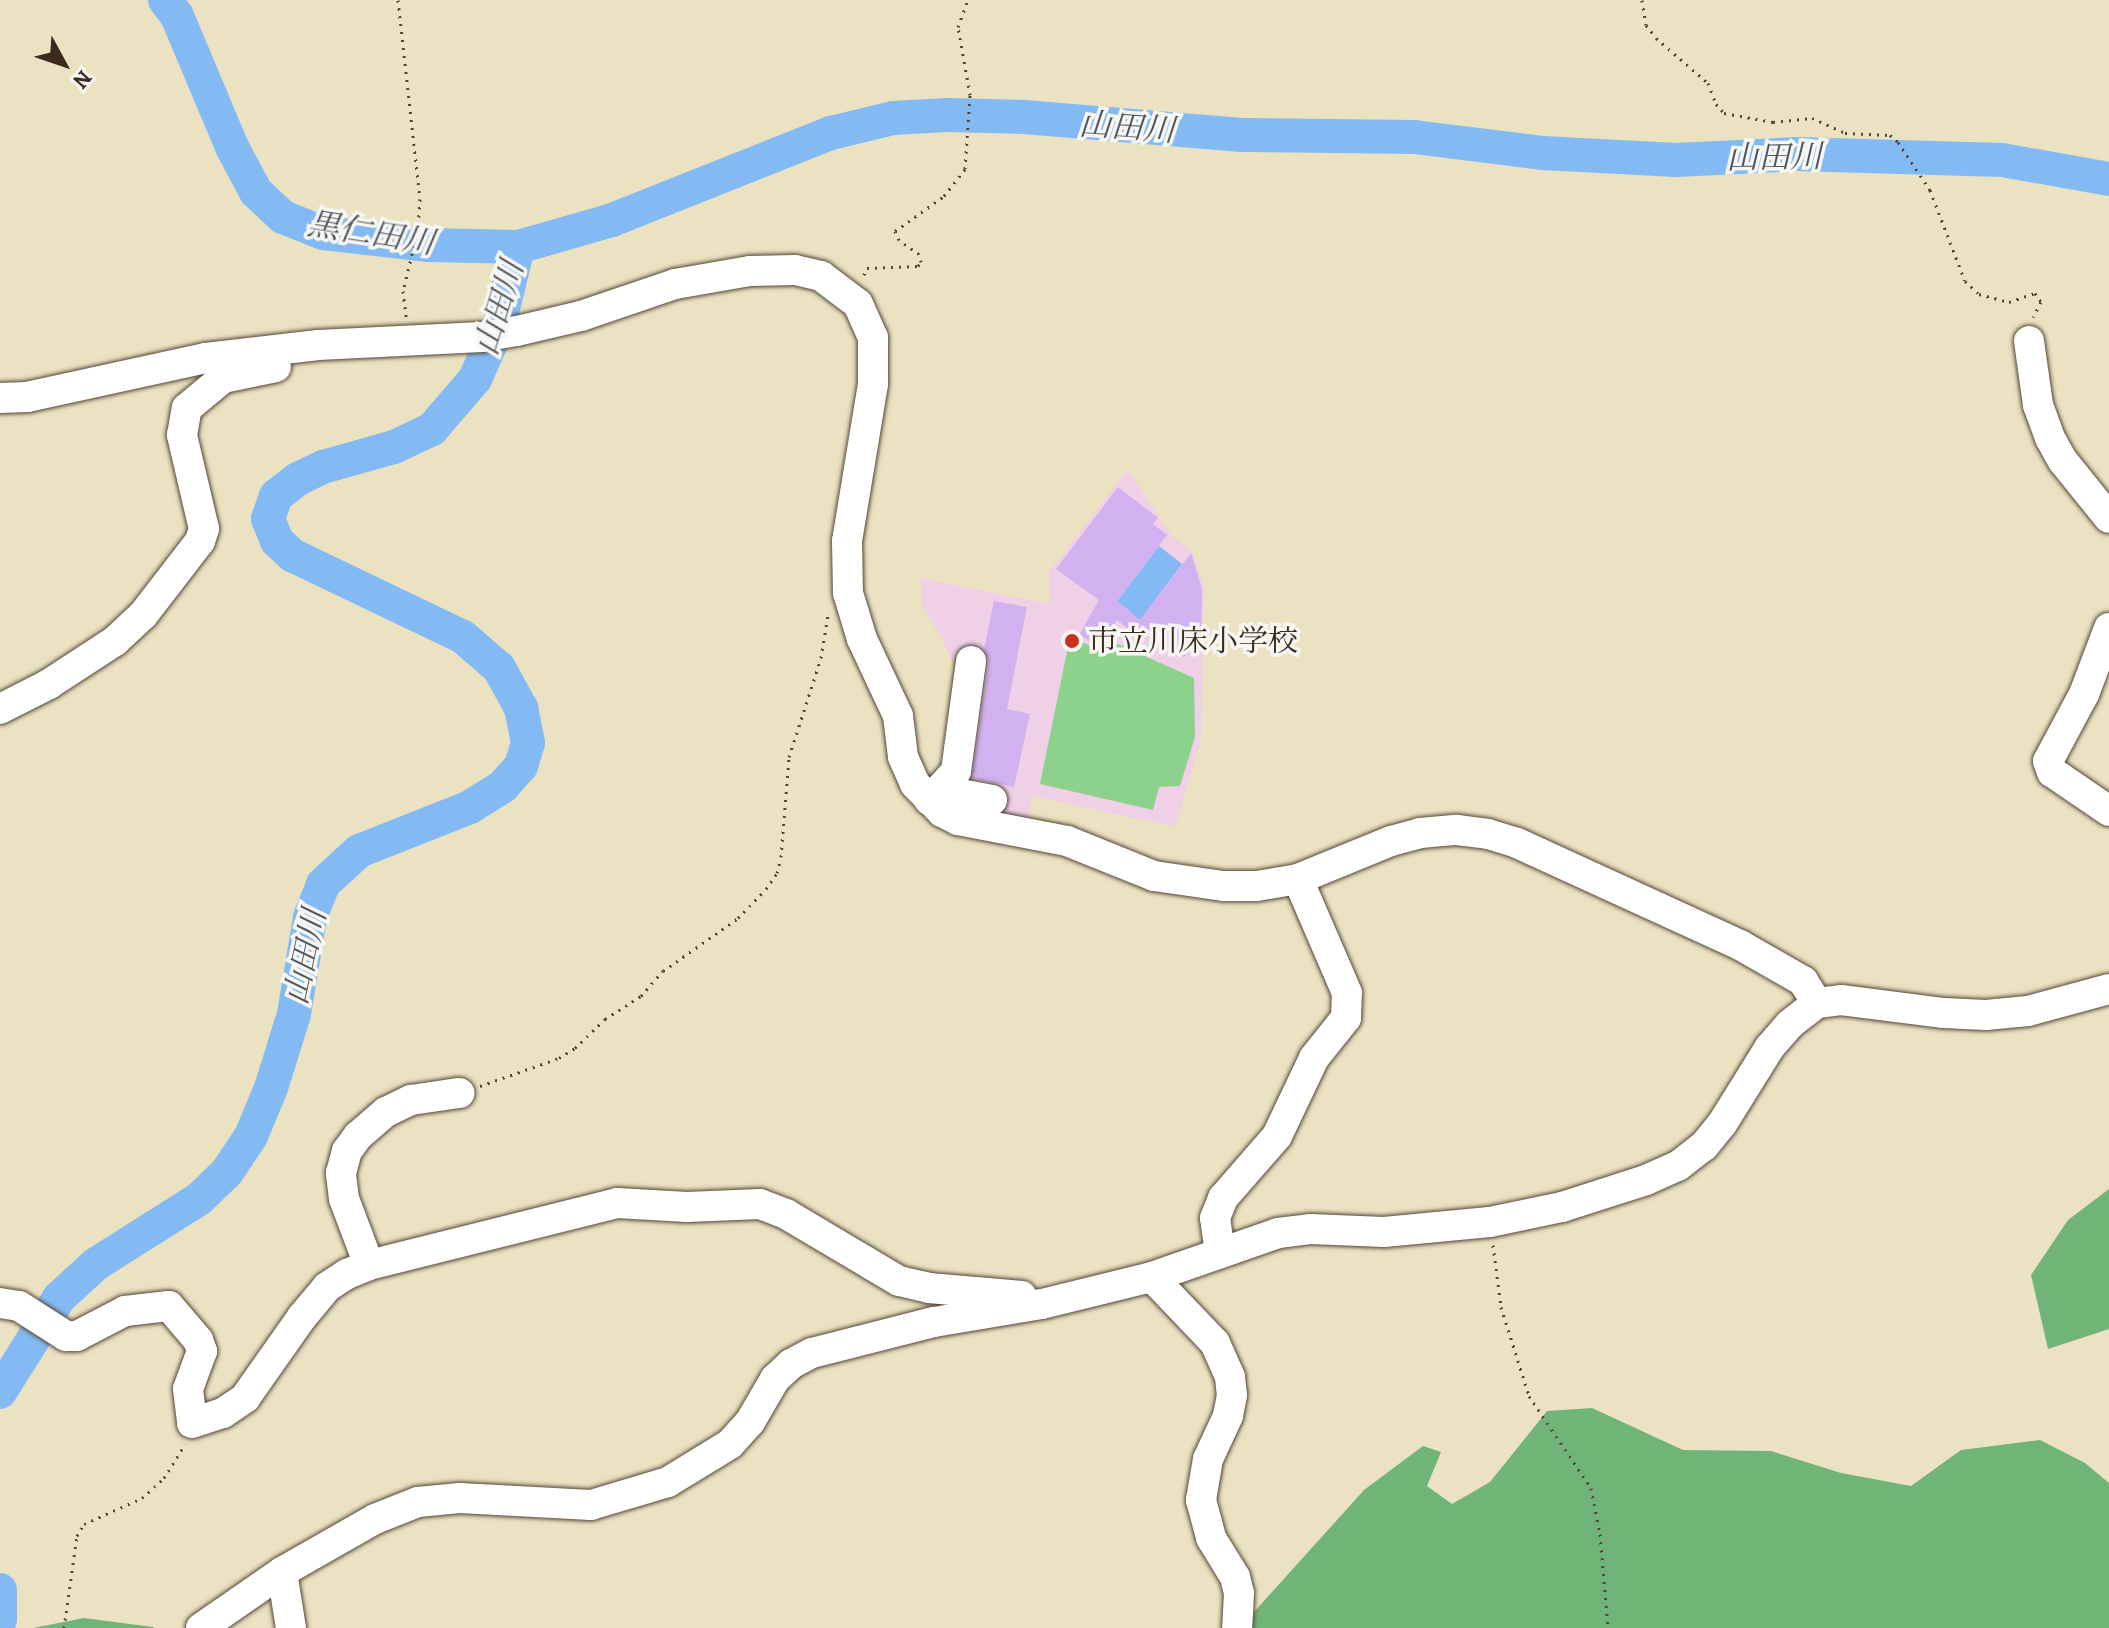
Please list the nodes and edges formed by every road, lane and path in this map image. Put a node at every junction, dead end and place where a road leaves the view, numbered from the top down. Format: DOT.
graph roads {
  1 [pos="398,0"];
  2 [pos="968,0"];
  3 [pos="1642,0"];
  4 [pos="858,304"];
  5 [pos="408,341"];
  6 [pos="2029,341"];
  7 [pos="318,345"];
  8 [pos="0,398"];
  9 [pos="2109,518"];
  10 [pos="848,593"];
  11 [pos="2109,628"];
  12 [pos="971,661"];
  13 [pos="0,709"];
  14 [pos="934,795"];
  15 [pos="992,800"];
  16 [pos="2109,811"];
  17 [pos="1298,879"];
  18 [pos="2109,989"];
  19 [pos="1817,1003"];
  20 [pos="459,1093"];
  21 [pos="1490,1222"];
  22 [pos="1220,1253"];
  23 [pos="369,1265"];
  24 [pos="1152,1277"];
  25 [pos="0,1303"];
  26 [pos="1042,1304"];
  27 [pos="192,1423"];
  28 [pos="282,1572"];
  29 [pos="64,1628"];
  30 [pos="201,1628"];
  31 [pos="291,1628"];
  32 [pos="1237,1628"];
  33 [pos="1608,1628"];
  1 -- 5 [label="path"];
  2 -- 4 [label="path"];
  3 -- 6 [label="path"];
  4 -- 5 [label="street"];
  4 -- 10 [label="street"];
  5 -- 7 [label="street"];
  6 -- 9 [label="street"];
  7 -- 8 [label="street"];
  7 -- 13 [label="street"];
  10 -- 14 [label="street"];
  10 -- 20 [label="path"];
  11 -- 16 [label="street"];
  12 -- 14 [label="street"];
  14 -- 15 [label="street"];
  14 -- 17 [label="street"];
  17 -- 19 [label="street"];
  17 -- 22 [label="street"];
  18 -- 19 [label="street"];
  19 -- 21 [label="street"];
  20 -- 23 [label="street"];
  21 -- 22 [label="street"];
  21 -- 33 [label="path"];
  22 -- 24 [label="street"];
  23 -- 26 [label="street"];
  23 -- 27 [label="street"];
  24 -- 26 [label="street"];
  24 -- 32 [label="street"];
  25 -- 27 [label="street"];
  26 -- 28 [label="street"];
  27 -- 29 [label="path"];
  28 -- 30 [label="street"];
  28 -- 31 [label="street"];
}
